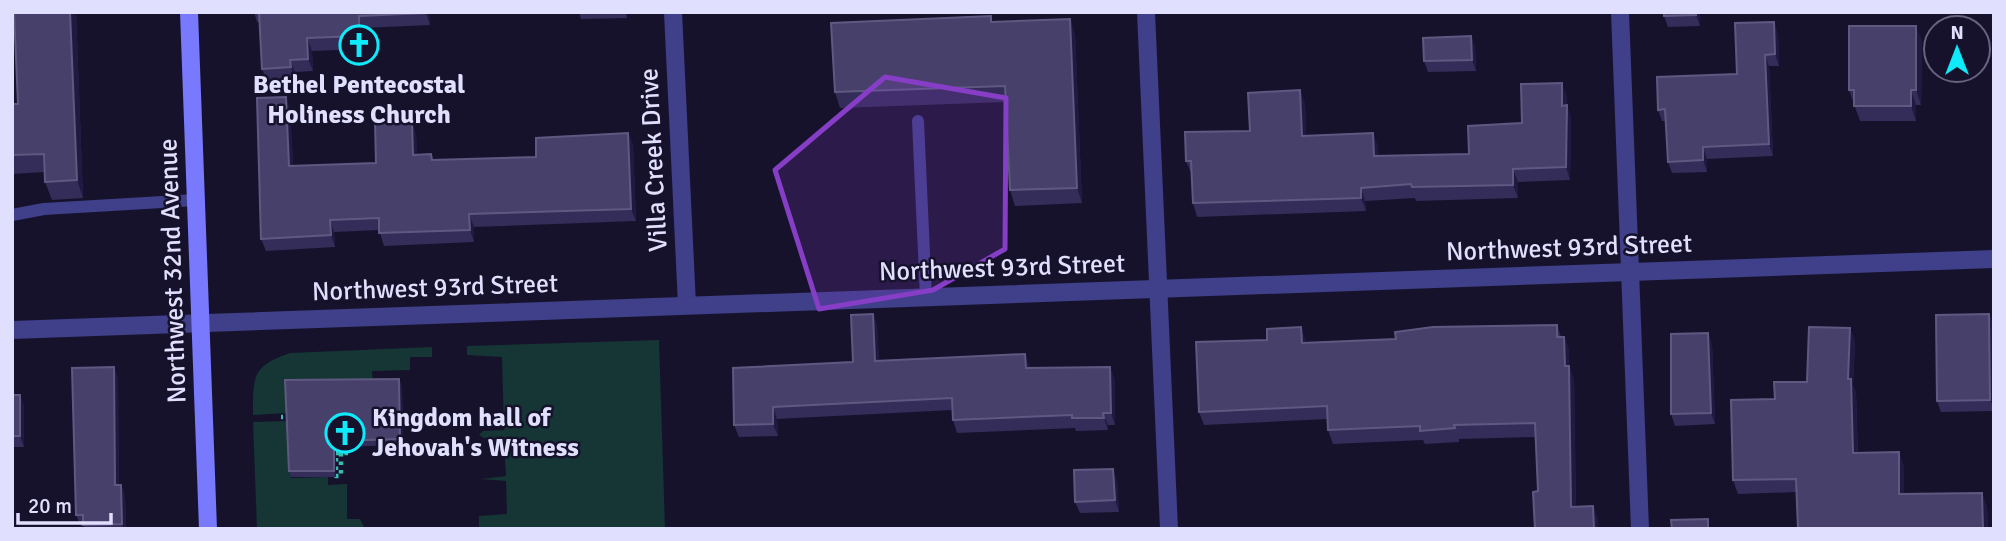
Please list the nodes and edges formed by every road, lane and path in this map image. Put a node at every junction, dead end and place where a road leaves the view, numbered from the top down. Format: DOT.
graph roads {
  1 [pos="189,12"];
  2 [pos="673,12"];
  3 [pos="1146,12"];
  4 [pos="1620,12"];
  5 [pos="918,121"];
  6 [pos="196,200"];
  7 [pos="12,215"];
  8 [pos="1994,259"];
  9 [pos="1632,272"];
  10 [pos="1158,289"];
  11 [pos="926,297"];
  12 [pos="687,306"];
  13 [pos="200,323"];
  14 [pos="12,330"];
  15 [pos="341,453"];
  16 [pos="349,453"];
  17 [pos="208,529"];
  18 [pos="1169,529"];
  19 [pos="1640,529"];
  1 -- 6 [label="main road, Northwest 32nd Avenue"];
  2 -- 12 [label="street, Villa Creek Drive"];
  3 -- 10 [label="street"];
  4 -- 9 [label="street"];
  5 -- 11 [label="lane"];
  6 -- 7 [label="lane"];
  6 -- 13 [label="main road, Northwest 32nd Avenue"];
  8 -- 9 [label="street, Northwest 93rd Street"];
  9 -- 10 [label="street, Northwest 93rd Street"];
  9 -- 19 [label="street"];
  10 -- 11 [label="street, Northwest 93rd Street"];
  10 -- 18 [label="street"];
  11 -- 12 [label="street, Northwest 93rd Street"];
  12 -- 13 [label="street, Northwest 93rd Street"];
  13 -- 14 [label="street, Northwest 93rd Street"];
  13 -- 17 [label="main road, Northwest 32nd Avenue"];
  15 -- 16 [label="path"];
}
